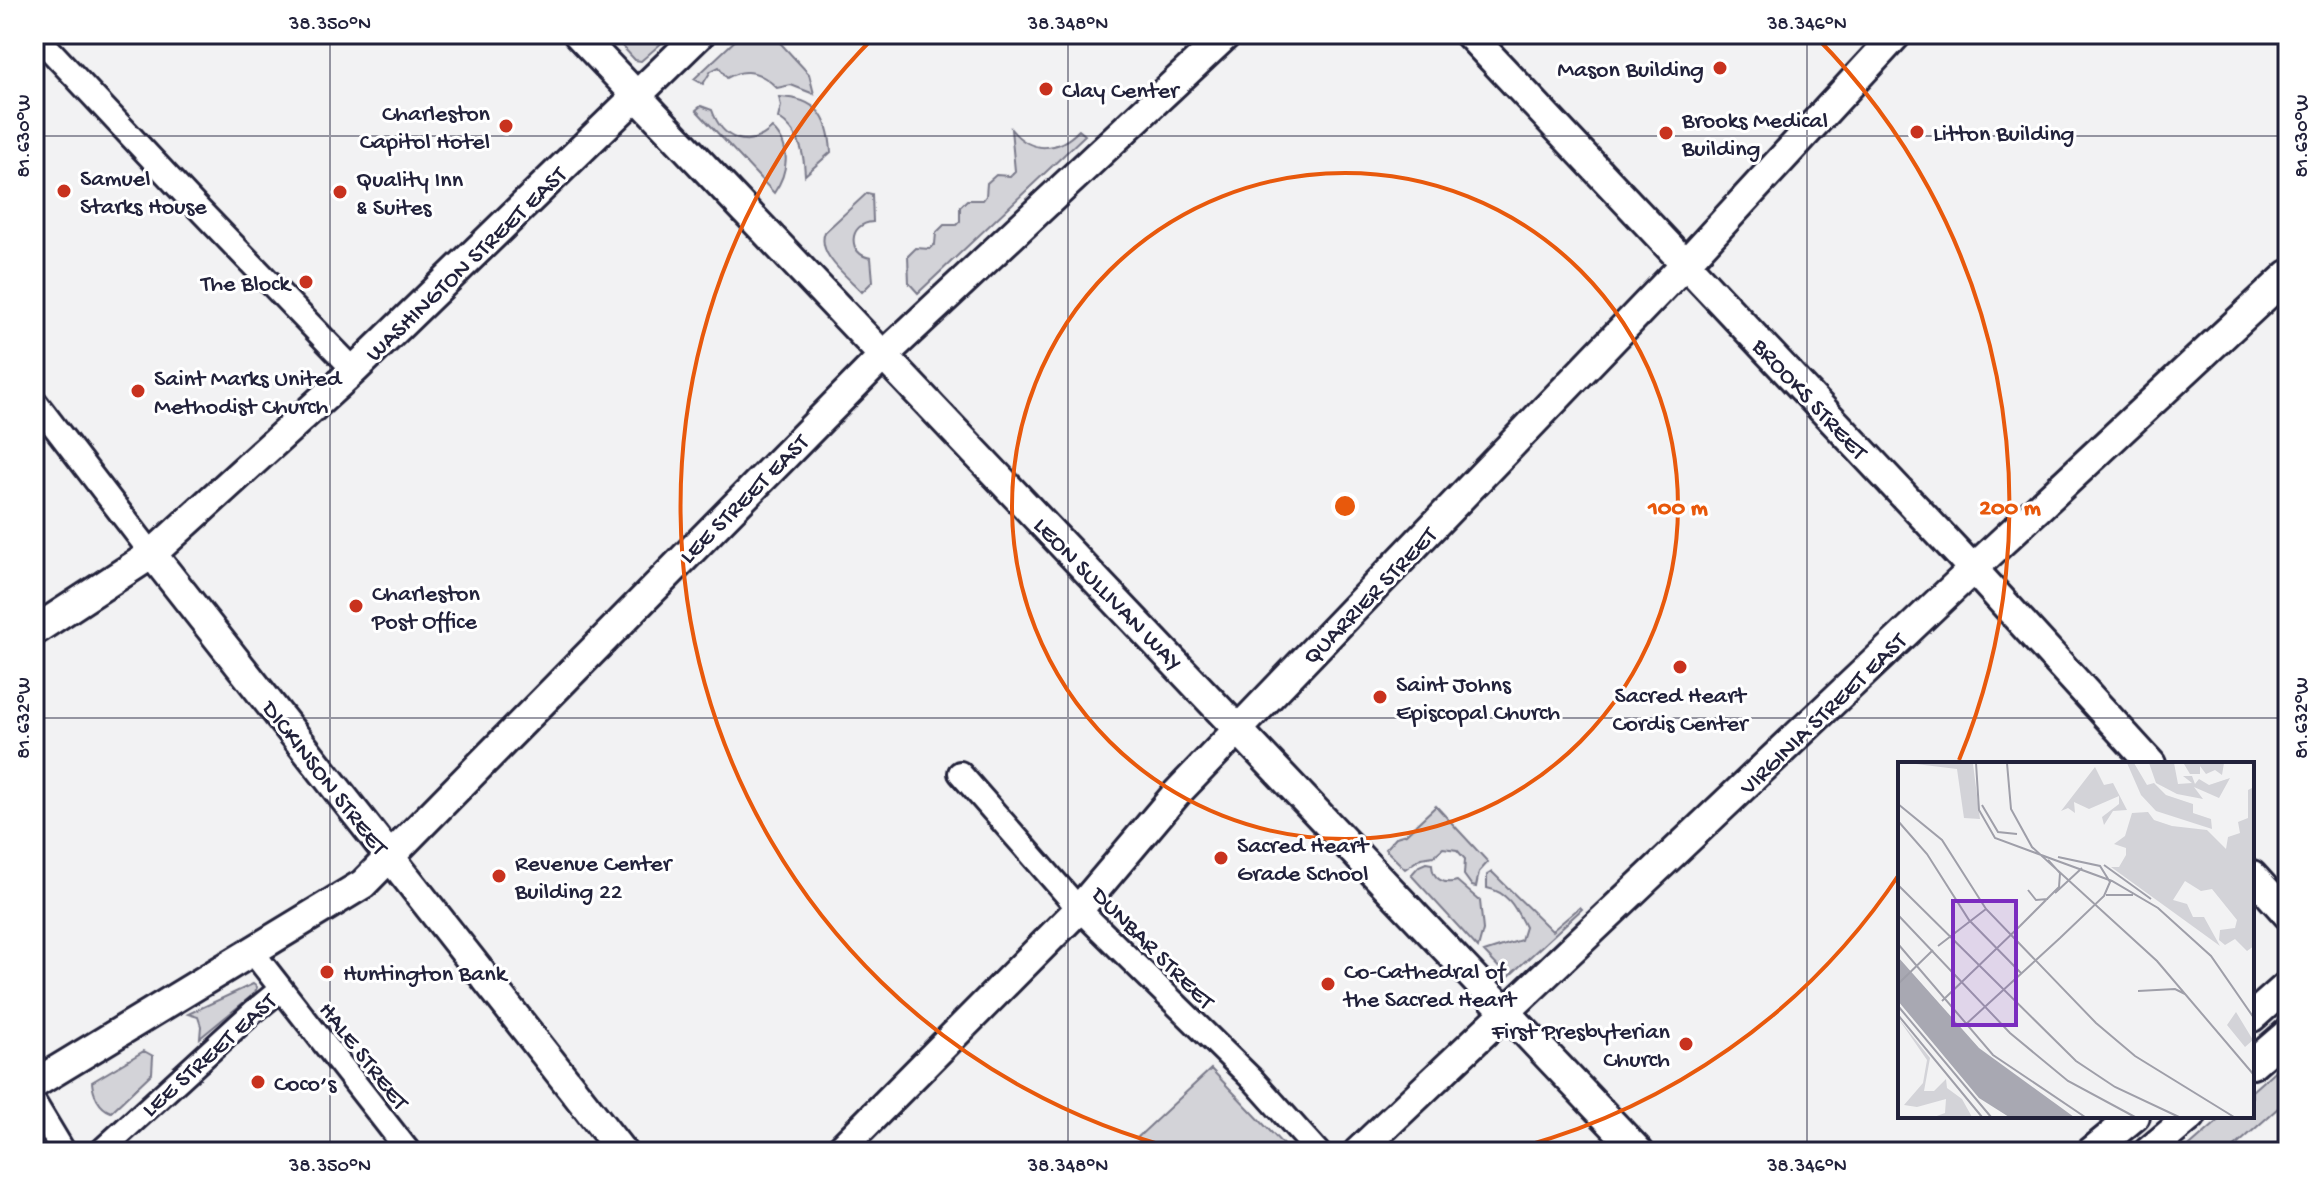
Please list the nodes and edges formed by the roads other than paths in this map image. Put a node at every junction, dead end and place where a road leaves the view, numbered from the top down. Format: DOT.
graph roads {
  1 [pos="35,34"];
  2 [pos="578,34"];
  3 [pos="700,34"];
  4 [pos="1227,34"];
  5 [pos="1469,34"];
  6 [pos="1897,34"];
  7 [pos="637,97"];
  8 [pos="1685,264"];
  9 [pos="2288,275"];
  10 [pos="882,357"];
  11 [pos="354,370"];
  12 [pos="34,400"];
  13 [pos="152,554"];
  14 [pos="1973,569"];
  15 [pos="34,631"];
  16 [pos="1240,730"];
  17 [pos="2149,762"];
  18 [pos="960,773"];
  19 [pos="389,857"];
  20 [pos="2254,877"];
  21 [pos="1079,909"];
  22 [pos="2288,915"];
  23 [pos="251,950"];
  24 [pos="2288,985"];
  25 [pos="281,989"];
  26 [pos="1506,1013"];
  27 [pos="2254,1015"];
  28 [pos="2288,1033"];
  29 [pos="2254,1062"];
  30 [pos="34,1084"];
  31 [pos="34,1102"];
  32 [pos="2133,1118"];
  33 [pos="2189,1118"];
  34 [pos="64,1152"];
  35 [pos="100,1152"];
  36 [pos="409,1152"];
  37 [pos="622,1152"];
  38 [pos="838,1152"];
  39 [pos="1318,1152"];
  40 [pos="1358,1152"];
  41 [pos="1639,1152"];
  42 [pos="2091,1152"];
  43 [pos="2148,1152"];
  1 -- 11 [label="street"];
  2 -- 7 [label="main road, LEON SULLIVAN WAY"];
  3 -- 7 [label="main road, WASHINGTON STREET EAST"];
  4 -- 10 [label="main road, LEE STREET EAST"];
  5 -- 8 [label="main road, BROOKS STREET"];
  6 -- 8 [label="main road, QUARRIER STREET"];
  7 -- 10 [label="main road, LEON SULLIVAN WAY"];
  7 -- 11 [label="main road, WASHINGTON STREET EAST"];
  8 -- 14 [label="main road, BROOKS STREET"];
  8 -- 16 [label="main road, QUARRIER STREET"];
  9 -- 14 [label="main road, VIRGINIA STREET EAST"];
  10 -- 16 [label="main road, LEON SULLIVAN WAY"];
  10 -- 19 [label="main road, LEE STREET EAST"];
  11 -- 13 [label="main road, WASHINGTON STREET EAST"];
  12 -- 13 [label="street, DICKINSON STREET"];
  13 -- 15 [label="main road, WASHINGTON STREET EAST"];
  13 -- 19 [label="main road, DICKINSON STREET"];
  14 -- 17 [label="main road, BROOKS STREET"];
  14 -- 26 [label="main road, VIRGINIA STREET EAST"];
  16 -- 21 [label="main road, QUARRIER STREET"];
  16 -- 26 [label="main road, LEON SULLIVAN WAY"];
  18 -- 21 [label="street, DUNBAR STREET"];
  19 -- 23 [label="main road, LEE STREET EAST"];
  19 -- 37 [label="main road, DICKINSON STREET"];
  20 -- 22 [label="main road"];
  21 -- 38 [label="main road, QUARRIER STREET"];
  21 -- 39 [label="street, DUNBAR STREET"];
  23 -- 25 [label="street, LEE STREET EAST"];
  23 -- 30 [label="main road, LEE STREET EAST"];
  24 -- 27 [label="main road"];
  25 -- 35 [label="street, LEE STREET EAST"];
  25 -- 36 [label="street, HALE STREET"];
  26 -- 40 [label="main road, VIRGINIA STREET EAST"];
  26 -- 41 [label="main road, LEON SULLIVAN WAY"];
  28 -- 29 [label="main road"];
  31 -- 34 [label="street"];
  32 -- 42 [label="main road"];
  33 -- 43 [label="main road"];
}
